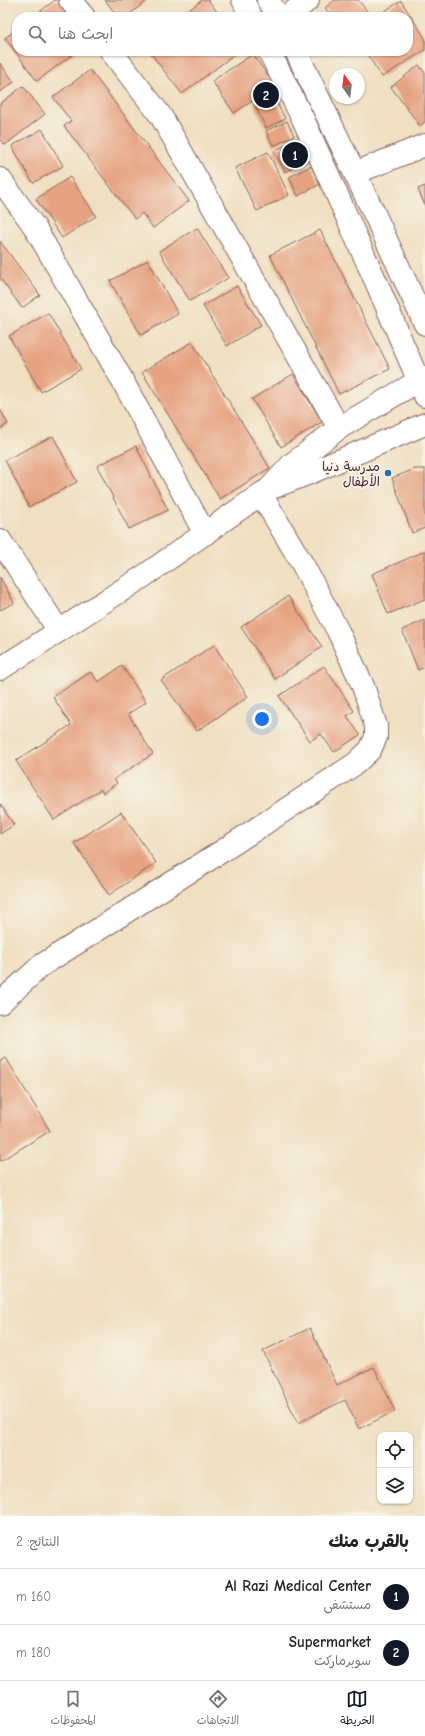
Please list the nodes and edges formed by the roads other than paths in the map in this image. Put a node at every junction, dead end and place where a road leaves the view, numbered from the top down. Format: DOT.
graph roads {
  1 [pos="70,0"];
  2 [pos="243,0"];
  3 [pos="268,0"];
  4 [pos="308,0"];
  5 [pos="80,12"];
  6 [pos="249,12"];
  7 [pos="275,12"];
  8 [pos="293,12"];
  9 [pos="115,56"];
  10 [pos="272,56"];
  11 [pos="298,56"];
  12 [pos="425,145"];
  13 [pos="355,173"];
  14 [pos="0,179"];
  15 [pos="425,324"];
  16 [pos="423,384"];
  17 [pos="425,424"];
  18 [pos="339,428"];
  19 [pos="265,492"];
  20 [pos="205,534"];
  21 [pos="0,540"];
  22 [pos="59,631"];
  23 [pos="0,669"];
  24 [pos="0,1003"];
  1 -- 5 [label="street"];
  2 -- 6 [label="street"];
  3 -- 7 [label="street"];
  4 -- 8 [label="street"];
  9 -- 18 [label="street"];
  10 -- 16 [label="street"];
  11 -- 13 [label="street"];
  12 -- 13 [label="street"];
  13 -- 15 [label="street"];
  14 -- 20 [label="street"];
  16 -- 18 [label="street"];
  17 -- 19 [label="street"];
  18 -- 19 [label="street"];
  19 -- 20 [label="street"];
  19 -- 24 [label="street"];
  20 -- 22 [label="street"];
  21 -- 22 [label="street"];
  22 -- 23 [label="street"];
}
